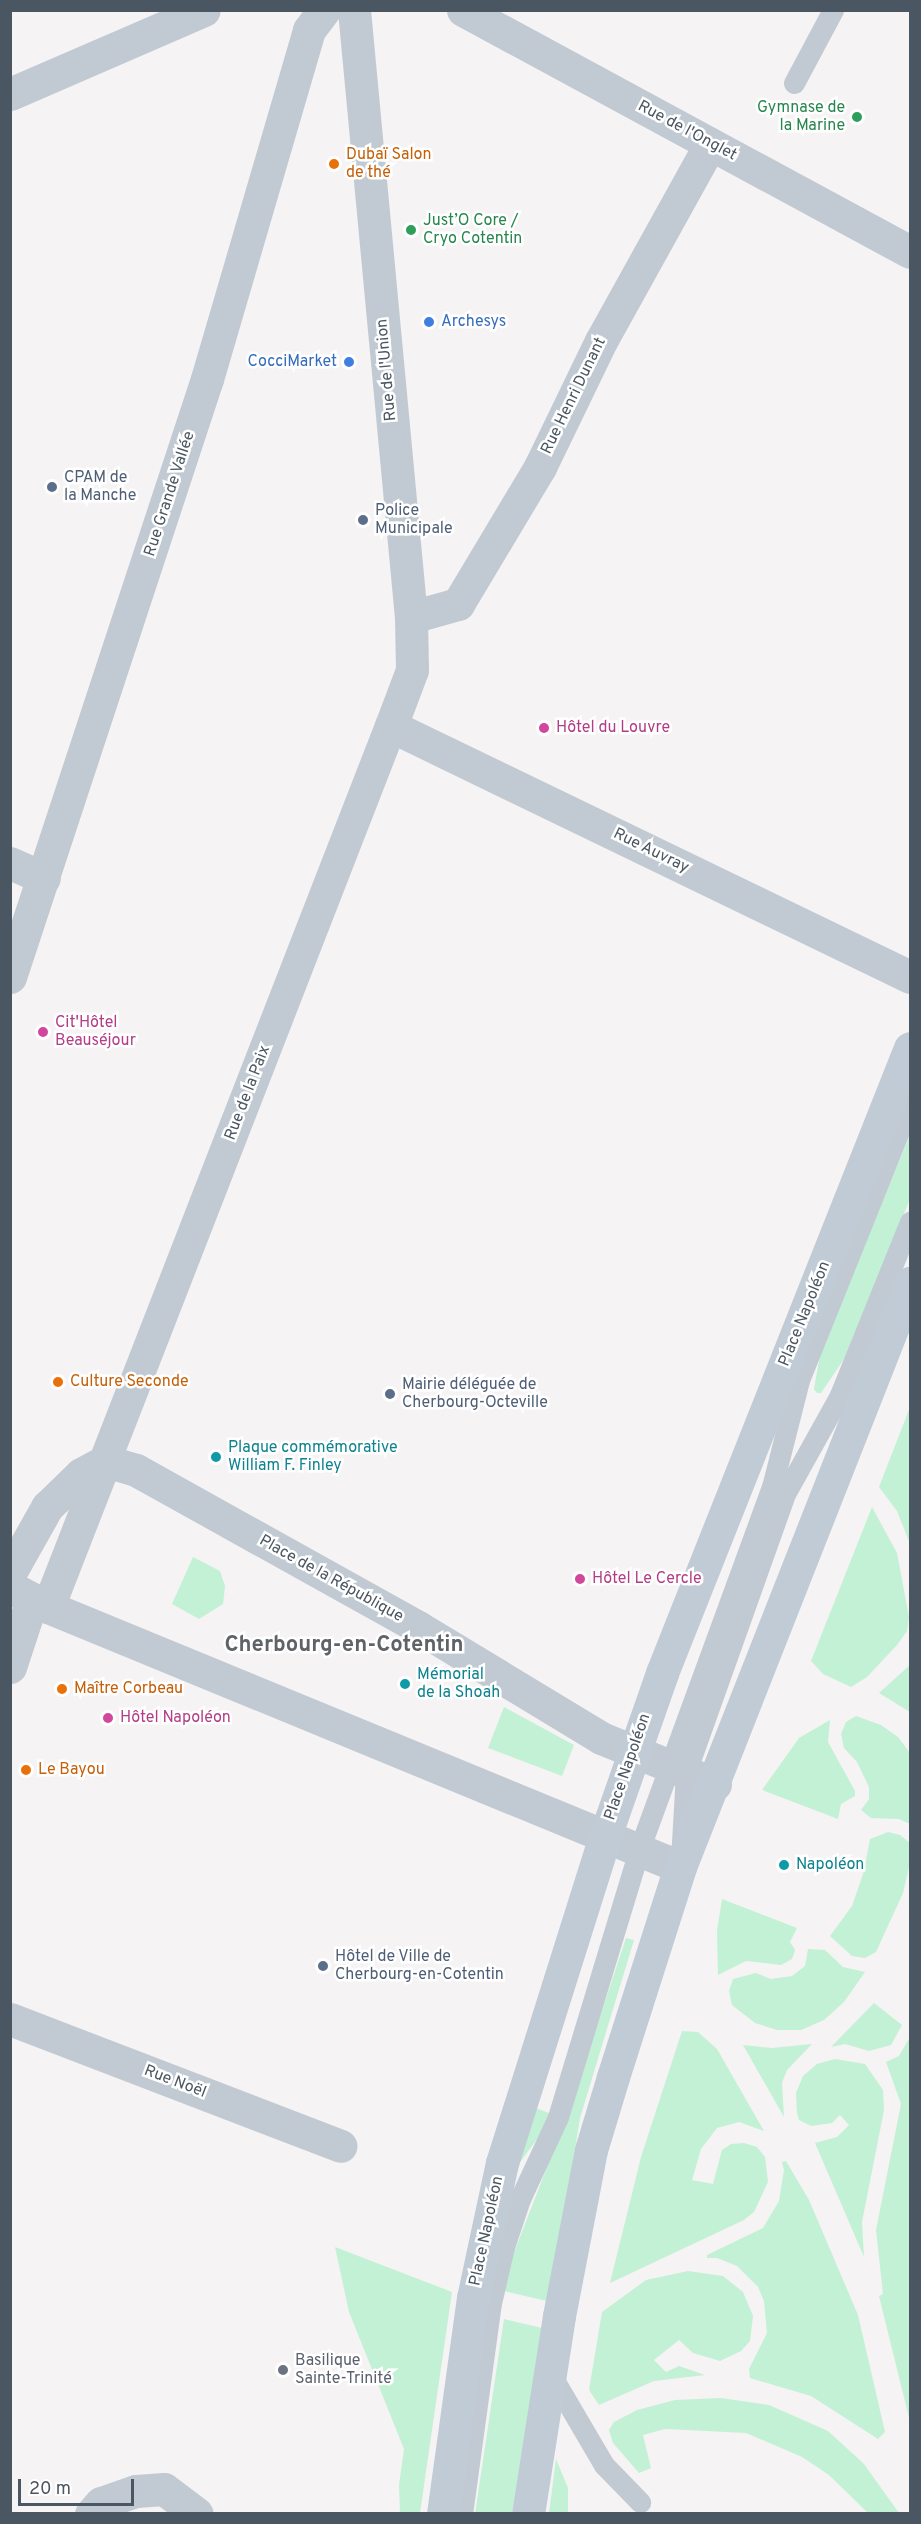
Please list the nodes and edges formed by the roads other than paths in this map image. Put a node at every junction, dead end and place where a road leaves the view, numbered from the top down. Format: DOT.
graph roads {
  1 [pos="204,10"];
  2 [pos="324,10"];
  3 [pos="354,10"];
  4 [pos="463,10"];
  5 [pos="833,10"];
  6 [pos="794,83"];
  7 [pos="10,94"];
  8 [pos="710,144"];
  9 [pos="910,252"];
  10 [pos="411,617"];
  11 [pos="391,726"];
  12 [pos="10,863"];
  13 [pos="44,878"];
  14 [pos="10,977"];
  15 [pos="910,977"];
  16 [pos="910,1048"];
  17 [pos="910,1104"];
  18 [pos="910,1222"];
  19 [pos="910,1283"];
  20 [pos="105,1461"];
  21 [pos="10,1574"];
  22 [pos="30,1598"];
  23 [pos="10,1667"];
  24 [pos="633,1751"];
  25 [pos="690,1774"];
  26 [pos="605,1836"];
  27 [pos="639,1850"];
  28 [pos="680,1867"];
  29 [pos="10,2019"];
  30 [pos="340,2146"];
  31 [pos="550,2372"];
  32 [pos="640,2502"];
  33 [pos="96,2508"];
  34 [pos="197,2514"];
  35 [pos="443,2514"];
  36 [pos="462,2514"];
  37 [pos="528,2514"];
  1 -- 7 [label="street"];
  2 -- 13 [label="street, Rue Grande Vallée"];
  3 -- 10 [label="street, Rue de l'Union"];
  4 -- 8 [label="street, Rue de l'Onglet"];
  5 -- 6 [label="lane"];
  8 -- 9 [label="street, Rue de l'Onglet"];
  8 -- 10 [label="street, Rue Henri Dunant"];
  10 -- 11 [label="street, Rue de l'Union"];
  11 -- 15 [label="street, Rue Auvray"];
  11 -- 20 [label="street, Rue de la Paix"];
  12 -- 13 [label="street"];
  13 -- 14 [label="street, Rue Grande Vallée"];
  16 -- 24 [label="main road, Place Napoléon"];
  17 -- 25 [label="lane"];
  18 -- 25 [label="lane"];
  19 -- 25 [label="main road"];
  20 -- 21 [label="street"];
  20 -- 22 [label="street"];
  20 -- 24 [label="street, Place de la République"];
  22 -- 23 [label="street"];
  22 -- 26 [label="street"];
  24 -- 25 [label="street, Place de la République"];
  24 -- 26 [label="main road, Place Napoléon"];
  25 -- 27 [label="lane"];
  25 -- 28 [label="main road"];
  26 -- 27 [label="street"];
  26 -- 35 [label="main road, Place Napoléon"];
  27 -- 28 [label="street"];
  27 -- 36 [label="lane"];
  28 -- 31 [label="main road"];
  29 -- 30 [label="street, Rue Noël"];
  31 -- 32 [label="lane"];
  31 -- 37 [label="main road"];
  33 -- 34 [label="street"];
}
